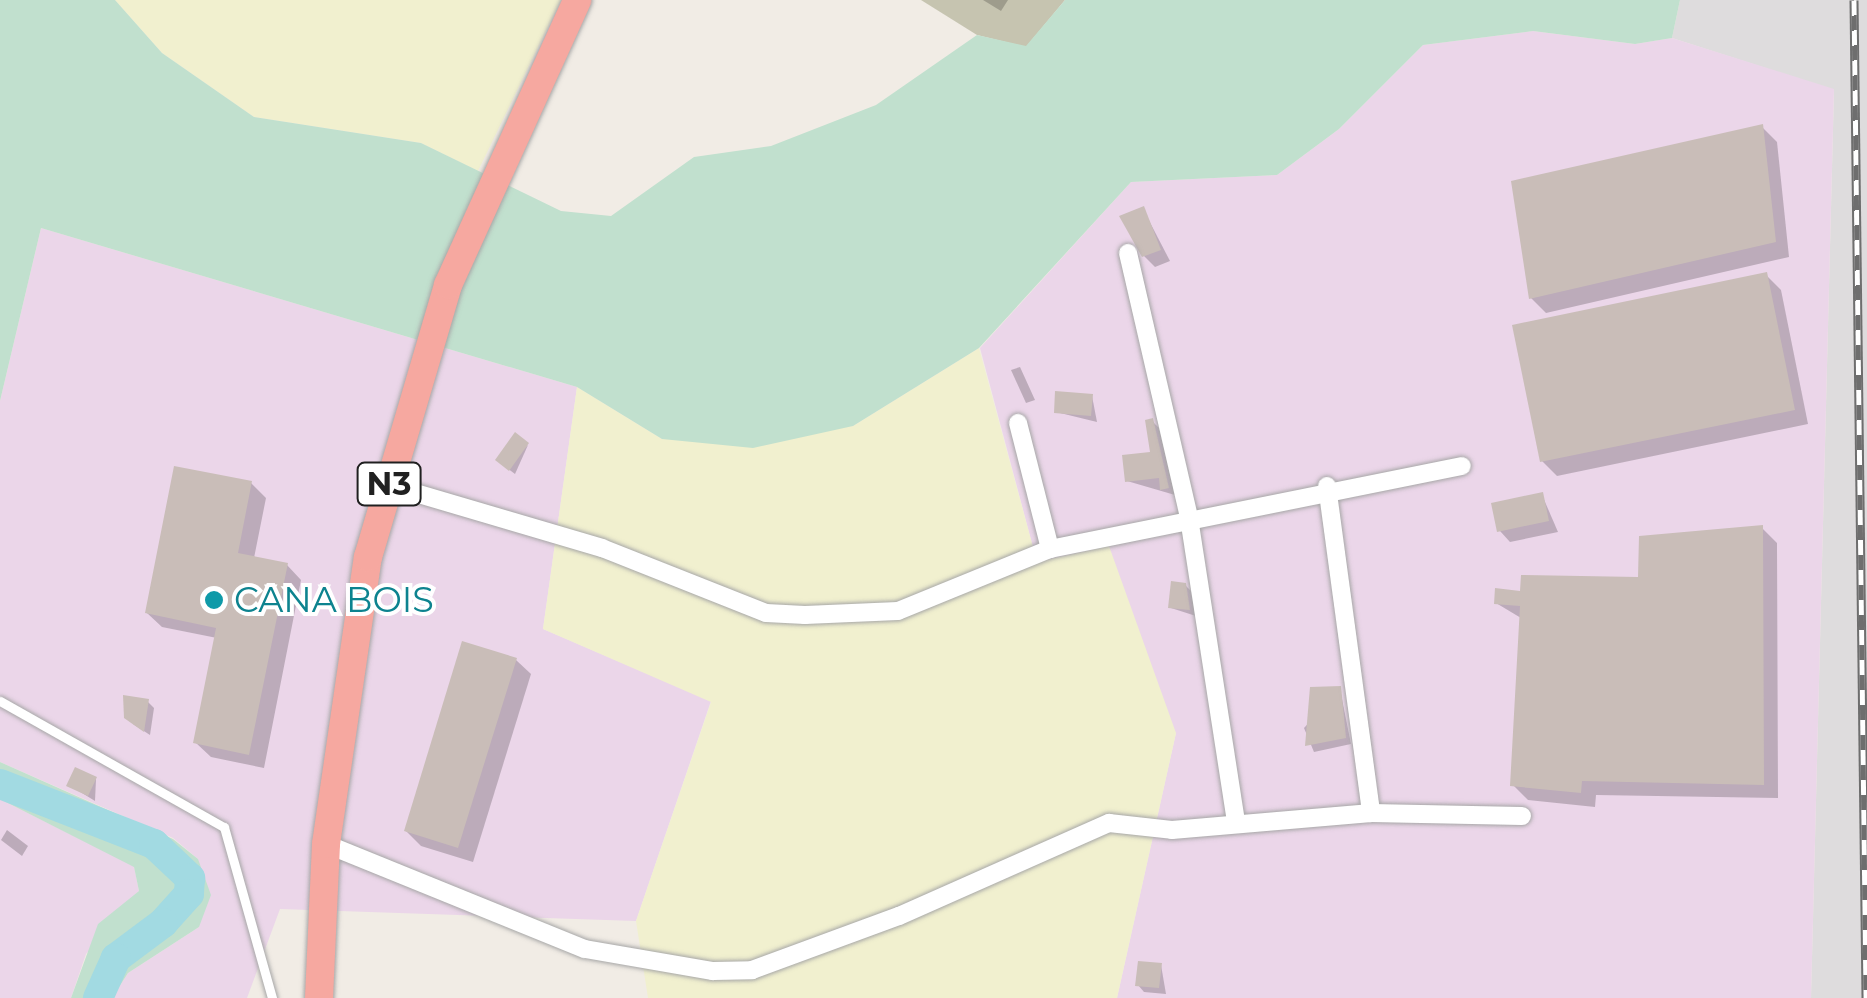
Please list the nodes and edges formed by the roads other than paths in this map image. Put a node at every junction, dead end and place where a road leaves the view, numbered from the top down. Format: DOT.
graph roads {
  1 [pos="577,0"];
  2 [pos="1128,253"];
  3 [pos="1018,422"];
  4 [pos="1462,466"];
  5 [pos="388,486"];
  6 [pos="1327,486"];
  7 [pos="1189,518"];
  8 [pos="1050,549"];
  9 [pos="0,701"];
  10 [pos="1371,813"];
  11 [pos="1522,816"];
  12 [pos="1236,820"];
  13 [pos="326,844"];
  14 [pos="272,998"];
  15 [pos="319,998"];
  1 -- 5 [label="highway, N3"];
  2 -- 7 [label="street"];
  3 -- 8 [label="street"];
  4 -- 6 [label="street"];
  5 -- 8 [label="street"];
  5 -- 13 [label="highway, N3"];
  6 -- 7 [label="street"];
  6 -- 10 [label="street"];
  7 -- 8 [label="street"];
  7 -- 12 [label="street"];
  9 -- 14 [label="lane"];
  10 -- 11 [label="street"];
  10 -- 12 [label="street"];
  12 -- 13 [label="street"];
  13 -- 15 [label="highway, N3"];
}
